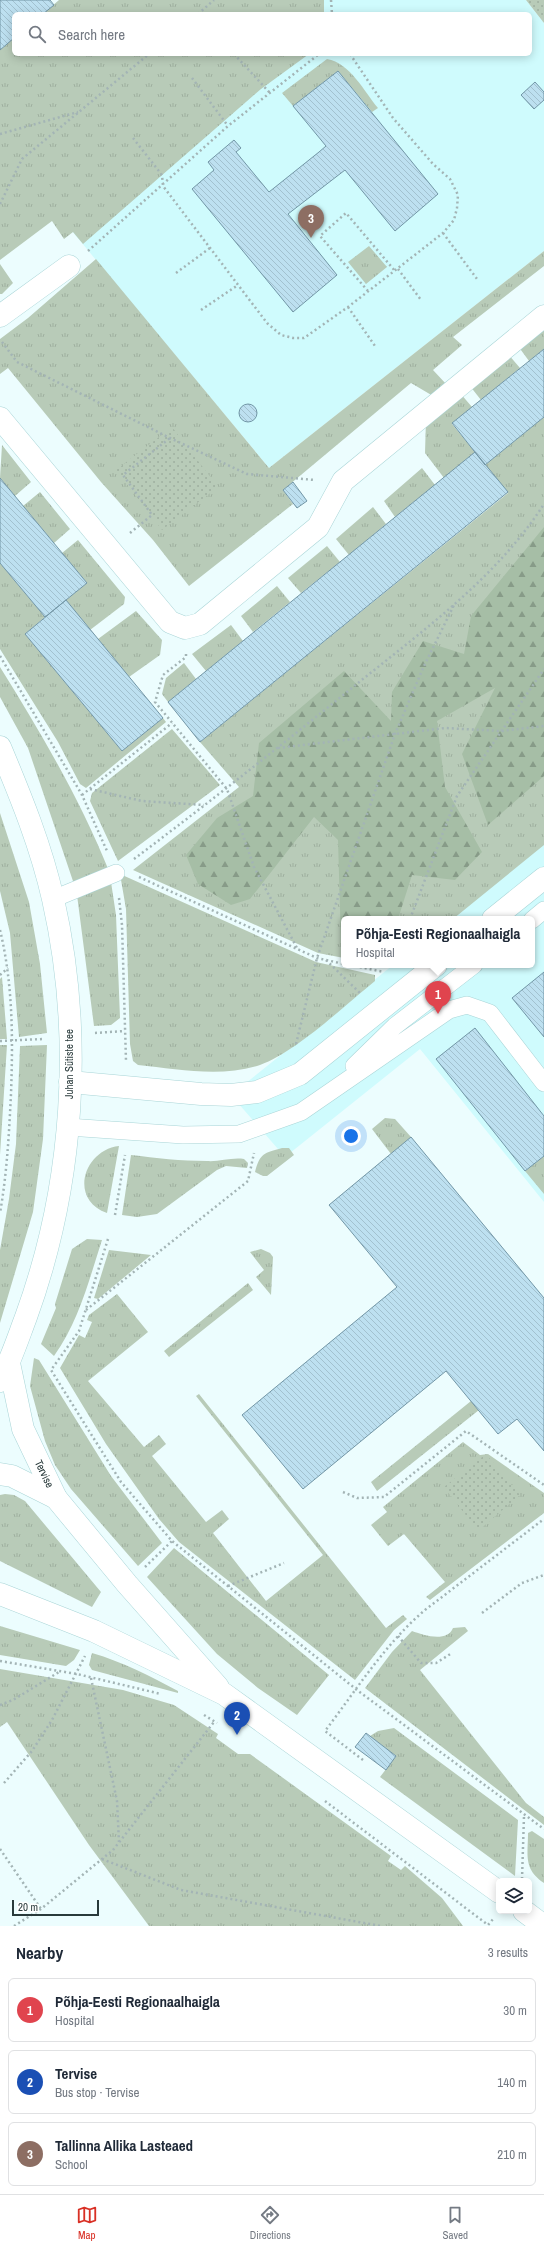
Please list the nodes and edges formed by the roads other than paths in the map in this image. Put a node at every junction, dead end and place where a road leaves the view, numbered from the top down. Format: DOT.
graph roads {
  1 [pos="69,266"];
  2 [pos="0,316"];
  3 [pos="544,316"];
  4 [pos="0,418"];
  5 [pos="0,747"];
  6 [pos="118,871"];
  7 [pos="544,878"];
  8 [pos="53,899"];
  9 [pos="544,910"];
  10 [pos="497,916"];
  11 [pos="535,918"];
  12 [pos="432,968"];
  13 [pos="470,968"];
  14 [pos="70,1082"];
  15 [pos="544,1083"];
  16 [pos="321,1099"];
  17 [pos="68,1127"];
  18 [pos="5,1372"];
  19 [pos="0,1474"];
  20 [pos="56,1498"];
  21 [pos="0,1594"];
  22 [pos="224,1694"];
  23 [pos="496,1890"];
  24 [pos="528,1914"];
  25 [pos="544,1926"];
  1 -- 2 [label="street"];
  3 -- 4 [label="street"];
  5 -- 8 [label="street, Juhan Sütiste tee"];
  6 -- 8 [label="lane"];
  7 -- 10 [label="street"];
  8 -- 14 [label="street, Juhan Sütiste tee"];
  9 -- 11 [label="lane"];
  12 -- 14 [label="street"];
  13 -- 16 [label="lane"];
  14 -- 17 [label="street, Juhan Sütiste tee"];
  15 -- 16 [label="lane"];
  16 -- 17 [label="lane"];
  17 -- 18 [label="street, Juhan Sütiste tee"];
  18 -- 20 [label="street, Tervise"];
  19 -- 20 [label="street"];
  20 -- 22 [label="street, Tervise"];
  21 -- 22 [label="street, Tervise"];
  22 -- 23 [label="street, Tervise"];
  24 -- 25 [label="street"];
}
